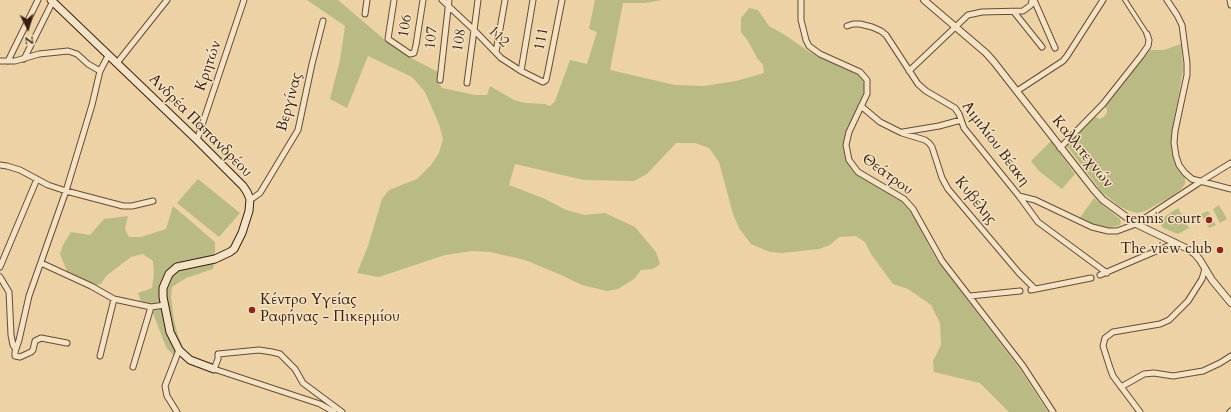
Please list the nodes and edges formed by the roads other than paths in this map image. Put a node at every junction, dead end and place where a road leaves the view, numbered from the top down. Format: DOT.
graph roads {
  1 [pos="38,0"];
  2 [pos="167,0"];
  3 [pos="244,0"];
  4 [pos="367,0"];
  5 [pos="394,0"];
  6 [pos="423,0"];
  7 [pos="442,0"];
  8 [pos="478,0"];
  9 [pos="505,0"];
  10 [pos="533,0"];
  11 [pos="562,0"];
  12 [pos="801,0"];
  13 [pos="924,0"];
  14 [pos="1033,0"];
  15 [pos="1103,0"];
  16 [pos="1125,0"];
  17 [pos="1167,0"];
  18 [pos="1230,0"];
  19 [pos="52,1"];
  20 [pos="448,3"];
  21 [pos="1231,6"];
  22 [pos="1014,12"];
  23 [pos="365,14"];
  24 [pos="322,21"];
  25 [pos="846,26"];
  26 [pos="956,27"];
  27 [pos="474,30"];
  28 [pos="1147,34"];
  29 [pos="1042,47"];
  30 [pos="1055,48"];
  31 [pos="496,52"];
  32 [pos="108,56"];
  33 [pos="24,59"];
  34 [pos="0,61"];
  35 [pos="8,61"];
  36 [pos="118,63"];
  37 [pos="100,71"];
  38 [pos="520,71"];
  39 [pos="909,71"];
  40 [pos="440,80"];
  41 [pos="544,82"];
  42 [pos="467,84"];
  43 [pos="1017,91"];
  44 [pos="861,106"];
  45 [pos="961,120"];
  46 [pos="902,133"];
  47 [pos="197,140"];
  48 [pos="1060,148"];
  49 [pos="1231,163"];
  50 [pos="0,165"];
  51 [pos="37,179"];
  52 [pos="1200,182"];
  53 [pos="1231,189"];
  54 [pos="66,191"];
  55 [pos="1019,196"];
  56 [pos="250,199"];
  57 [pos="152,201"];
  58 [pos="1136,224"];
  59 [pos="1175,243"];
  60 [pos="41,263"];
  61 [pos="0,267"];
  62 [pos="1205,270"];
  63 [pos="1107,273"];
  64 [pos="1100,275"];
  65 [pos="0,277"];
  66 [pos="1091,278"];
  67 [pos="1020,291"];
  68 [pos="970,296"];
  69 [pos="114,298"];
  70 [pos="1231,303"];
  71 [pos="165,305"];
  72 [pos="151,307"];
  73 [pos="67,343"];
  74 [pos="15,348"];
  75 [pos="178,350"];
  76 [pos="100,356"];
  77 [pos="1231,356"];
  78 [pos="133,367"];
  79 [pos="214,369"];
  80 [pos="1121,387"];
  81 [pos="177,412"];
  82 [pos="334,412"];
  83 [pos="342,412"];
  84 [pos="1053,412"];
  85 [pos="1140,412"];
  1 -- 35 [label="street"];
  2 -- 36 [label="street"];
  3 -- 47 [label="street, Κρητών"];
  4 -- 23 [label="street"];
  5 -- 6 [label="street, 106"];
  7 -- 20 [label="street, 112"];
  8 -- 27 [label="street, 108"];
  9 -- 31 [label="street"];
  10 -- 38 [label="street"];
  11 -- 41 [label="street, 111"];
  12 -- 44 [label="street, Θεάτρου"];
  13 -- 26 [label="street, Καλλιτεχνών"];
  14 -- 22 [label="street"];
  14 -- 30 [label="street"];
  15 -- 43 [label="street"];
  16 -- 28 [label="street"];
  17 -- 52 [label="street"];
  18 -- 21 [label="street"];
  19 -- 32 [label="main road, Ανδρέα Παπανδρέου"];
  19 -- 33 [label="street"];
  20 -- 27 [label="street, 112"];
  20 -- 40 [label="street, 107"];
  22 -- 26 [label="street"];
  22 -- 29 [label="street"];
  24 -- 56 [label="street, Βεργίνας"];
  25 -- 39 [label="street, Αιμιλίου Βέακη"];
  26 -- 39 [label="street"];
  26 -- 43 [label="street, Καλλιτεχνών"];
  27 -- 31 [label="street, 112"];
  27 -- 42 [label="street, 108"];
  28 -- 48 [label="street"];
  31 -- 38 [label="street, 112"];
  32 -- 36 [label="main road, Ανδρέα Παπανδρέου"];
  32 -- 37 [label="street"];
  33 -- 35 [label="street"];
  33 -- 37 [label="street"];
  34 -- 35 [label="street"];
  36 -- 47 [label="main road, Ανδρέα Παπανδρέου"];
  37 -- 54 [label="street"];
  38 -- 41 [label="street, 112"];
  39 -- 45 [label="street, Αιμιλίου Βέακη"];
  43 -- 48 [label="street, Καλλιτεχνών"];
  44 -- 46 [label="street, Κυβέλης"];
  44 -- 68 [label="street, Θεάτρου"];
  45 -- 46 [label="street"];
  45 -- 55 [label="street, Αιμιλίου Βέακη"];
  46 -- 66 [label="street, Κυβέλης"];
  47 -- 56 [label="main road, Ανδρέα Παπανδρέου"];
  48 -- 58 [label="street, Καλλιτεχνών"];
  49 -- 52 [label="street"];
  50 -- 51 [label="street"];
  51 -- 54 [label="street"];
  51 -- 61 [label="street"];
  52 -- 53 [label="street"];
  52 -- 58 [label="street"];
  54 -- 57 [label="street"];
  54 -- 60 [label="street"];
  55 -- 58 [label="street"];
  55 -- 63 [label="street, Αιμιλίου Βέακη"];
  56 -- 71 [label="main road, Ανδρέα Παπανδρέου"];
  58 -- 59 [label="street, Καλλιτεχνών"];
  59 -- 62 [label="street, Καλλιτεχνών"];
  59 -- 63 [label="street"];
  60 -- 69 [label="street"];
  60 -- 74 [label="street"];
  62 -- 70 [label="street, Καλλιτεχνών"];
  62 -- 80 [label="street"];
  63 -- 64 [label="street"];
  65 -- 74 [label="street"];
  67 -- 68 [label="street"];
  68 -- 84 [label="street, Θεάτρου"];
  69 -- 72 [label="street"];
  69 -- 76 [label="street"];
  71 -- 72 [label="street"];
  71 -- 75 [label="main road, Ανδρέα Παπανδρέου"];
  72 -- 78 [label="street"];
  73 -- 74 [label="street"];
  75 -- 79 [label="main road"];
  75 -- 81 [label="street"];
  77 -- 80 [label="street"];
  79 -- 82 [label="street"];
  79 -- 83 [label="street"];
  80 -- 85 [label="street"];
}
